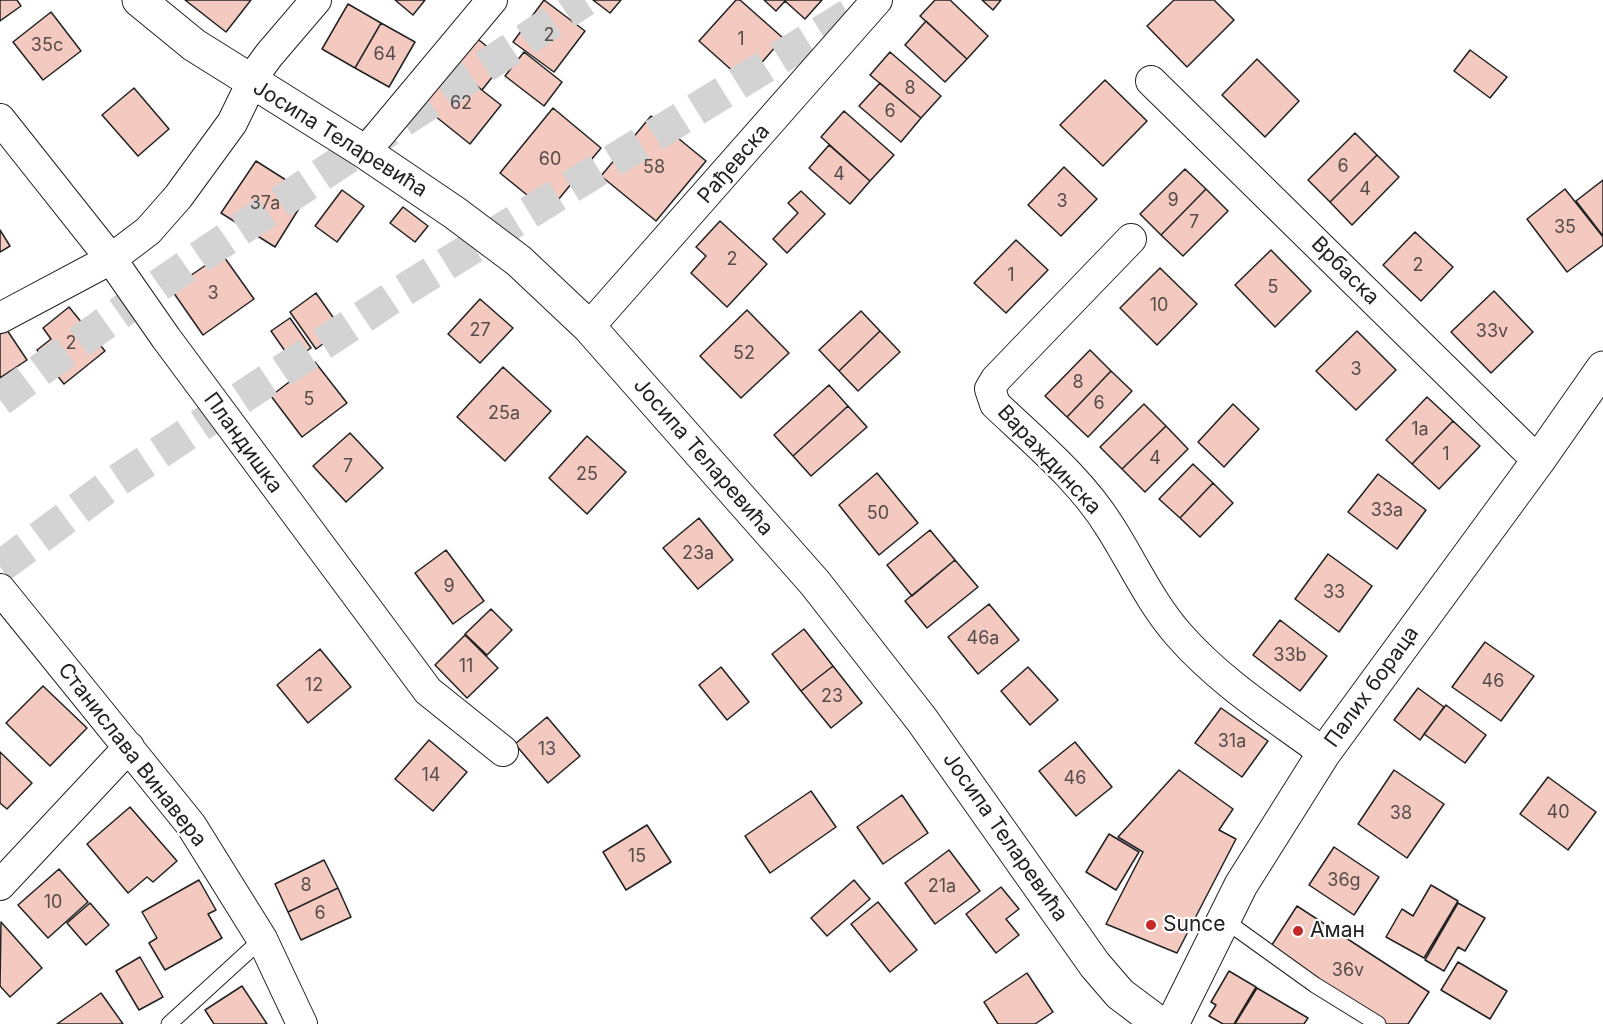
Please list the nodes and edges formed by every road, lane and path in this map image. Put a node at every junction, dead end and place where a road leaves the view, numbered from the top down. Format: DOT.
graph roads {
  1 [pos="139,0"];
  2 [pos="316,0"];
  3 [pos="492,0"];
  4 [pos="877,0"];
  5 [pos="1151,81"];
  6 [pos="251,83"];
  7 [pos="0,119"];
  8 [pos="365,152"];
  9 [pos="1131,239"];
  10 [pos="111,259"];
  11 [pos="0,318"];
  12 [pos="589,327"];
  13 [pos="1603,368"];
  14 [pos="1538,461"];
  15 [pos="0,589"];
  16 [pos="129,747"];
  17 [pos="503,751"];
  18 [pos="1324,753"];
  19 [pos="0,885"];
  20 [pos="1223,919"];
  21 [pos="262,939"];
  22 [pos="169,1024"];
  23 [pos="302,1024"];
  24 [pos="1160,1024"];
  25 [pos="1172,1024"];
  26 [pos="1378,1024"];
  1 -- 6 [label="street, Јосипа Теларевића"];
  2 -- 6 [label="street"];
  3 -- 8 [label="street"];
  4 -- 12 [label="street, Рађевска"];
  5 -- 14 [label="street, Врбаска"];
  6 -- 8 [label="street, Јосипа Теларевића"];
  6 -- 10 [label="street"];
  7 -- 10 [label="street, Пландишка"];
  8 -- 12 [label="street, Јосипа Теларевића"];
  9 -- 18 [label="street, Вараждинска"];
  10 -- 11 [label="street"];
  10 -- 17 [label="street, Пландишка"];
  12 -- 24 [label="street, Јосипа Теларевића"];
  13 -- 14 [label="street, Палих бораца"];
  14 -- 18 [label="street, Палих бораца"];
  15 -- 16 [label="street, Станислава Винавера"];
  16 -- 19 [label="street"];
  16 -- 21 [label="street, Станислава Винавера"];
  18 -- 20 [label="street, Палих бораца"];
  20 -- 25 [label="street, Палих бораца"];
  20 -- 26 [label="lane"];
  21 -- 22 [label="lane"];
  21 -- 23 [label="street, Станислава Винавера"];
}
